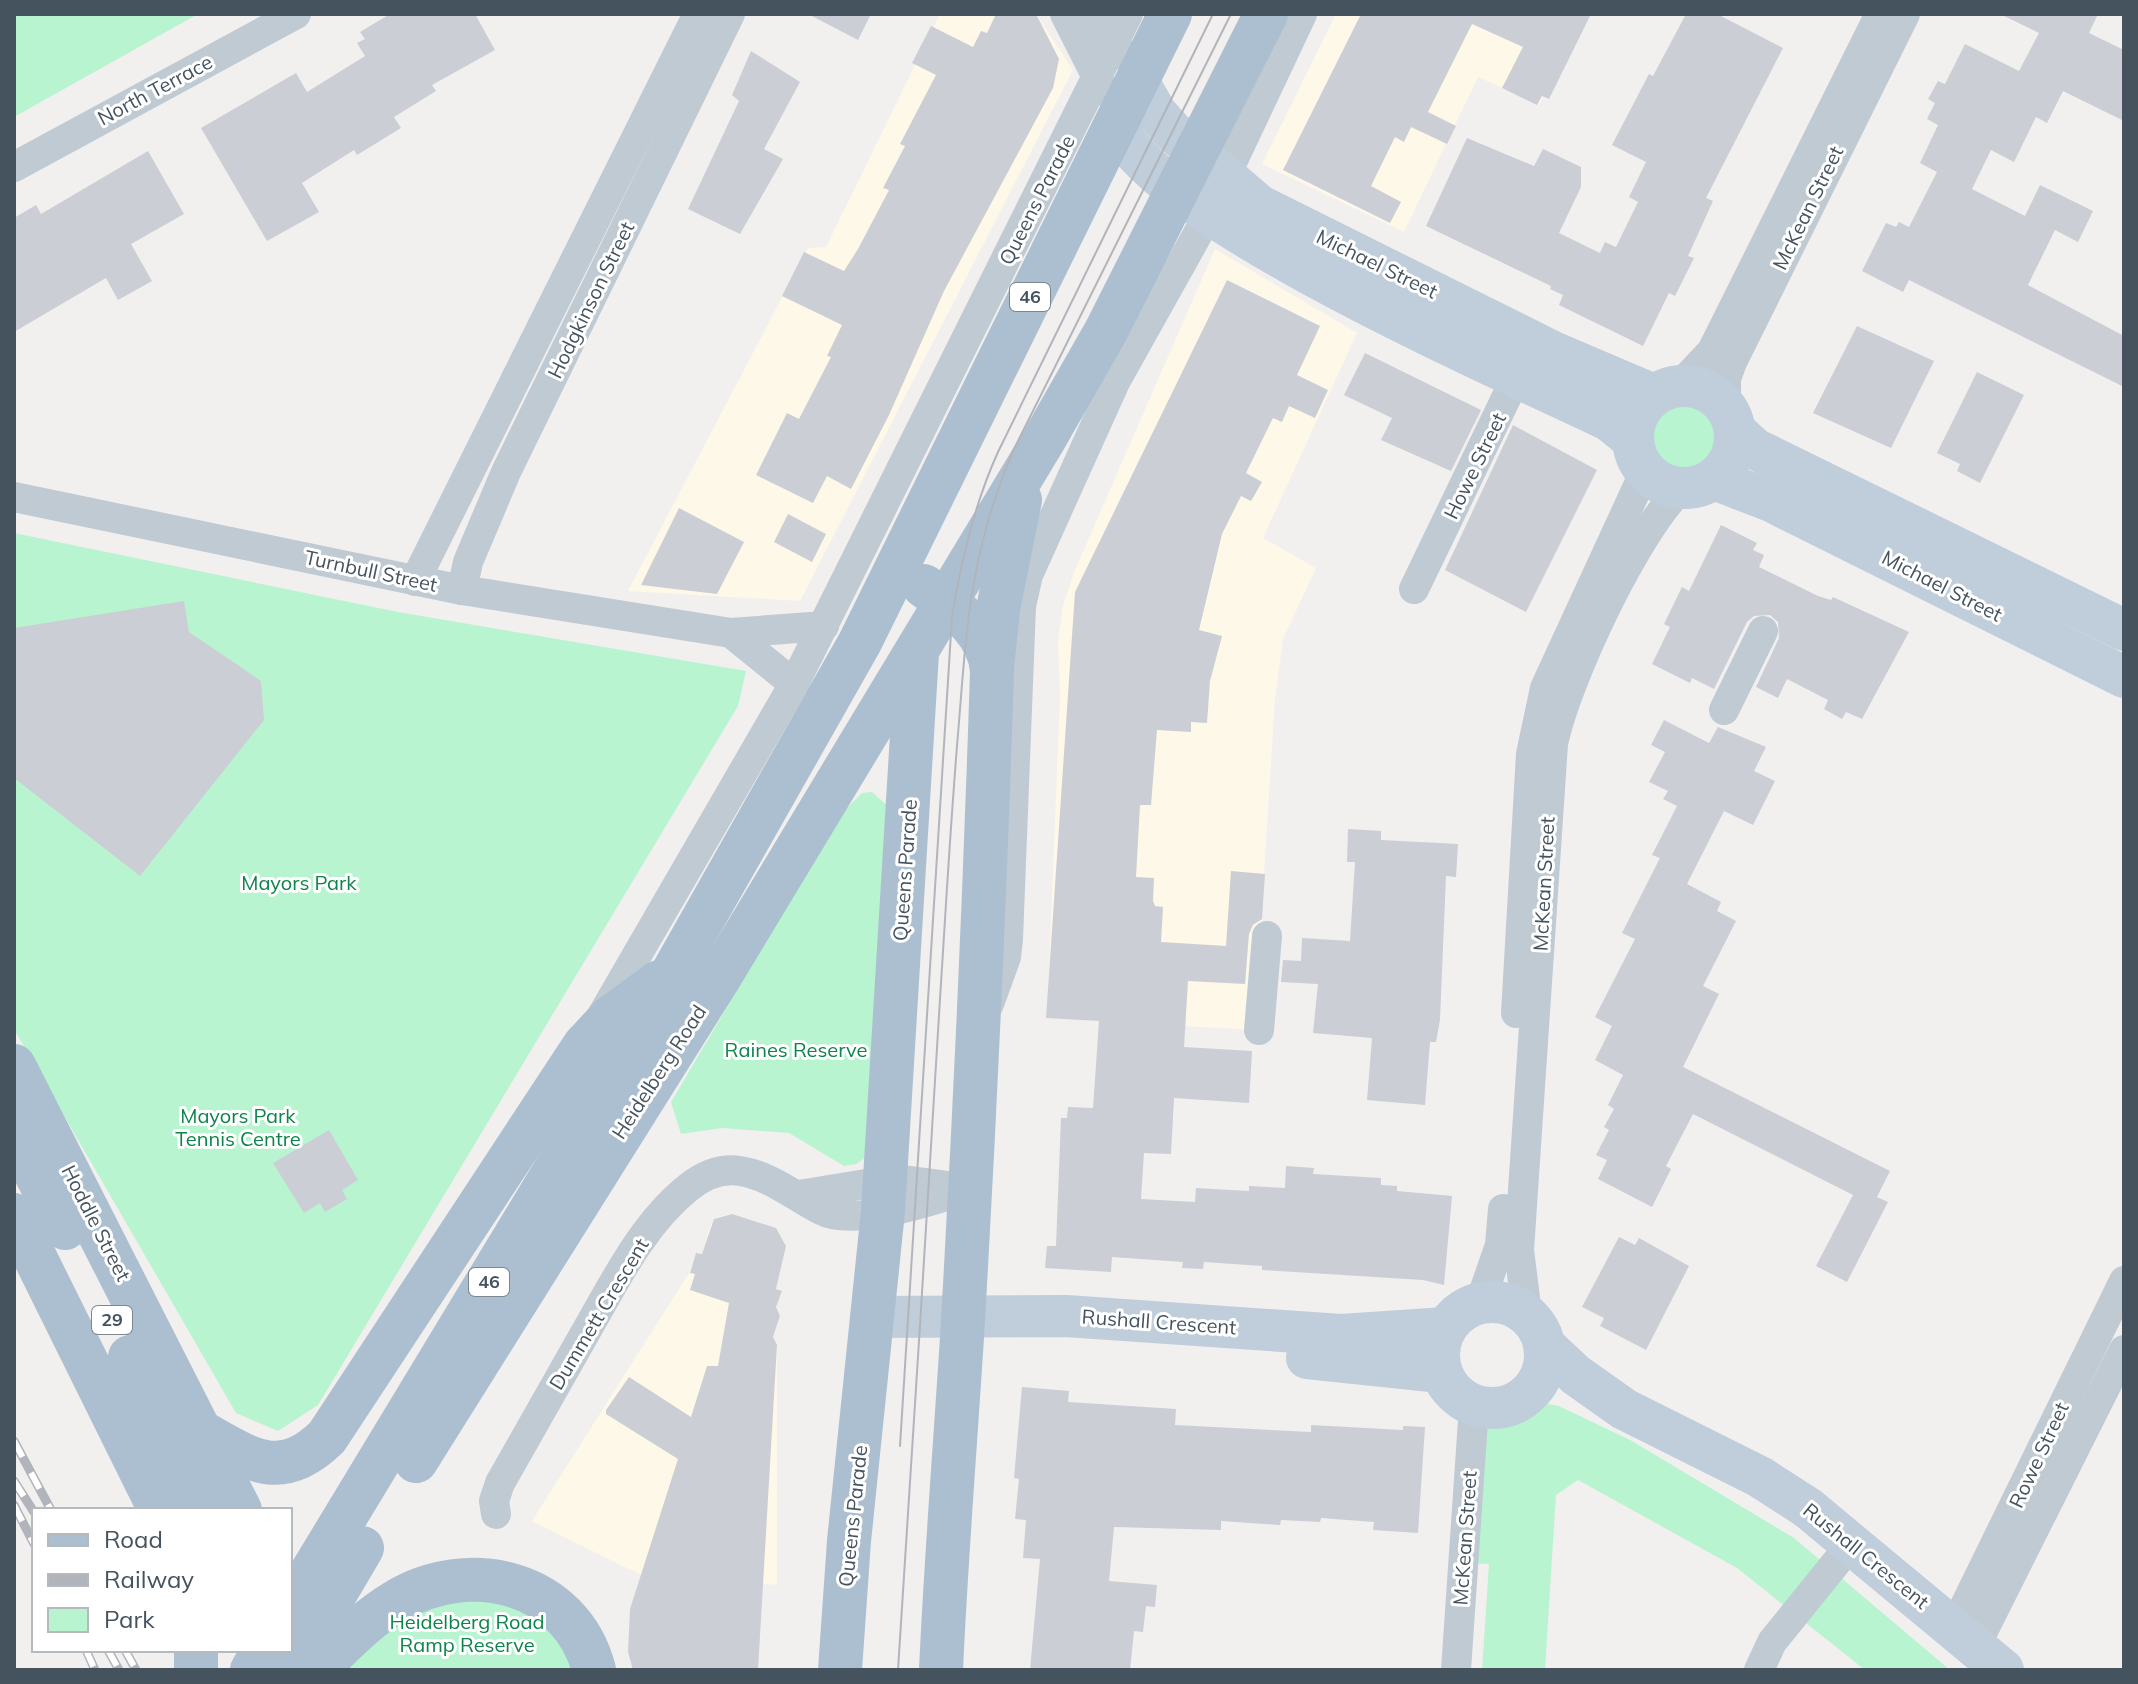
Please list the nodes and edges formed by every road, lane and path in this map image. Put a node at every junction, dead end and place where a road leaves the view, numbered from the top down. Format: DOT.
graph roads {
  1 [pos="296,14"];
  2 [pos="698,14"];
  3 [pos="730,14"];
  4 [pos="1065,14"];
  5 [pos="1094,14"];
  6 [pos="1128,14"];
  7 [pos="1170,14"];
  8 [pos="1266,14"];
  9 [pos="1302,14"];
  10 [pos="1880,14"];
  11 [pos="1905,14"];
  12 [pos="1114,43"];
  13 [pos="1118,79"];
  14 [pos="1116,124"];
  15 [pos="14,167"];
  16 [pos="1201,184"];
  17 [pos="1018,277"];
  18 [pos="1120,338"];
  19 [pos="1525,359"];
  20 [pos="1666,391"];
  21 [pos="1730,419"];
  22 [pos="1638,455"];
  23 [pos="944,469"];
  24 [pos="1025,471"];
  25 [pos="1698,484"];
  26 [pos="14,497"];
  27 [pos="901,516"];
  28 [pos="900,568"];
  29 [pos="415,581"];
  30 [pos="1414,589"];
  31 [pos="462,590"];
  32 [pos="946,602"];
  33 [pos="824,626"];
  34 [pos="2124,630"];
  35 [pos="1763,631"];
  36 [pos="731,633"];
  37 [pos="917,650"];
  38 [pos="992,671"];
  39 [pos="2124,677"];
  40 [pos="794,684"];
  41 [pos="1724,710"];
  42 [pos="837,780"];
  43 [pos="1000,810"];
  44 [pos="908,811"];
  45 [pos="1267,936"];
  46 [pos="674,971"];
  47 [pos="1259,1030"];
  48 [pos="584,1046"];
  49 [pos="14,1066"];
  50 [pos="14,1133"];
  51 [pos="969,1189"];
  52 [pos="884,1195"];
  53 [pos="14,1215"];
  54 [pos="2124,1281"];
  55 [pos="1480,1303"];
  56 [pos="1446,1328"];
  57 [pos="962,1329"];
  58 [pos="870,1330"];
  59 [pos="1536,1330"];
  60 [pos="2124,1350"];
  61 [pos="1441,1372"];
  62 [pos="1526,1397"];
  63 [pos="1474,1406"];
  64 [pos="1624,1409"];
  65 [pos="203,1433"];
  66 [pos="159,1508"];
  67 [pos="203,1508"];
  68 [pos="239,1508"];
  69 [pos="496,1514"];
  70 [pos="347,1543"];
  71 [pos="1847,1549"];
  72 [pos="292,1606"];
  73 [pos="292,1621"];
  74 [pos="264,1652"];
  75 [pos="266,1652"];
  76 [pos="1974,1652"];
  77 [pos="252,1670"];
  78 [pos="275,1670"];
  79 [pos="290,1670"];
  80 [pos="315,1670"];
  81 [pos="594,1670"];
  82 [pos="840,1670"];
  83 [pos="941,1670"];
  84 [pos="1456,1670"];
  85 [pos="1759,1670"];
  1 -- 15 [label="street, North Terrace"];
  2 -- 29 [label="street, Hodgkinson Street"];
  3 -- 31 [label="street, Hodgkinson Street"];
  4 -- 13 [label="street"];
  5 -- 12 [label="street"];
  6 -- 12 [label="street"];
  7 -- 13 [label="main road, Queens Parade / 46"];
  8 -- 16 [label="main road, 46"];
  9 -- 16 [label="street"];
  10 -- 20 [label="street, McKean Street"];
  11 -- 21 [label="street, McKean Street"];
  12 -- 13 [label="street"];
  13 -- 14 [label="main road, Queens Parade / 46"];
  13 -- 16 [label="street, Michael Street"];
  13 -- 17 [label="street, Queens Parade"];
  14 -- 16 [label="street, Michael Street"];
  14 -- 17 [label="main road, Queens Parade / 46"];
  16 -- 18 [label="main road, 46"];
  16 -- 19 [label="street, Michael Street"];
  17 -- 23 [label="main road, Queens Parade / 46"];
  17 -- 27 [label="street, Queens Parade"];
  18 -- 24 [label="main road, 46"];
  18 -- 43 [label="street"];
  19 -- 20 [label="street, Michael Street"];
  19 -- 22 [label="street, Michael Street"];
  19 -- 30 [label="street, Howe Street"];
  20 -- 21 [label="street"];
  20 -- 22 [label="street"];
  21 -- 25 [label="street"];
  21 -- 34 [label="street, Michael Street"];
  22 -- 25 [label="street"];
  22 -- 55 [label="street, McKean Street"];
  23 -- 27 [label="main road, Heidelberg Road / 46"];
  24 -- 32 [label="main road, Heidelberg Road / 46"];
  24 -- 38 [label="main road"];
  25 -- 39 [label="street, Michael Street"];
  25 -- 59 [label="street, McKean Street"];
  26 -- 29 [label="street, Turnbull Street"];
  27 -- 28 [label="main road, Heidelberg Road / 46"];
  27 -- 33 [label="street, Queens Parade"];
  28 -- 32 [label="main road"];
  28 -- 37 [label="main road, Queens Parade"];
  28 -- 46 [label="main road, Heidelberg Road / 46"];
  29 -- 31 [label="street, Turnbull Street"];
  31 -- 36 [label="street, Turnbull Street"];
  32 -- 37 [label="main road, Heidelberg Road / 46"];
  32 -- 38 [label="main road"];
  33 -- 36 [label="street, Turnbull Street"];
  33 -- 40 [label="street, Queens Parade"];
  35 -- 41 [label="street"];
  36 -- 40 [label="street, Turnbull Street"];
  37 -- 42 [label="main road, Heidelberg Road / 46"];
  37 -- 44 [label="main road, Queens Parade"];
  38 -- 43 [label="main road"];
  40 -- 48 [label="street, Queens Parade"];
  42 -- 44 [label="main road"];
  42 -- 70 [label="main road, Heidelberg Road / 46"];
  43 -- 51 [label="main road"];
  44 -- 52 [label="main road, Queens Parade"];
  45 -- 47 [label="street"];
  46 -- 48 [label="main road"];
  46 -- 70 [label="main road, Heidelberg Road / 46"];
  48 -- 65 [label="main road"];
  49 -- 65 [label="main road, Hoddle Street / 29"];
  50 -- 67 [label="main road, Hoddle Street / 29"];
  51 -- 52 [label="street, Dummett Crescent"];
  51 -- 57 [label="main road"];
  52 -- 58 [label="main road, Queens Parade"];
  52 -- 69 [label="street, Dummett Crescent"];
  53 -- 66 [label="main road"];
  54 -- 76 [label="street, Rowe Street"];
  55 -- 56 [label="street"];
  55 -- 59 [label="street"];
  56 -- 57 [label="street, Rushall Crescent"];
  56 -- 61 [label="street"];
  57 -- 58 [label="street, Rushall Crescent"];
  57 -- 61 [label="street, Rushall Crescent"];
  57 -- 83 [label="main road"];
  58 -- 82 [label="main road, Queens Parade"];
  59 -- 62 [label="street"];
  59 -- 64 [label="street, Rushall Crescent"];
  60 -- 76 [label="street, Rowe Street"];
  61 -- 63 [label="street"];
  62 -- 63 [label="street"];
  62 -- 64 [label="street, Rushall Crescent"];
  63 -- 84 [label="street, McKean Street"];
  64 -- 71 [label="street, Rushall Crescent"];
  65 -- 68 [label="main road, Hoddle Street / 29"];
  70 -- 72 [label="main road, Heidelberg Road / 46"];
  70 -- 79 [label="main road, Heidelberg Road / 46, bridge"];
  71 -- 76 [label="street, Rushall Crescent"];
  71 -- 85 [label="street"];
  73 -- 80 [label="main road"];
  74 -- 77 [label="main road"];
  75 -- 78 [label="main road"];
  80 -- 81 [label="main road"];
}
